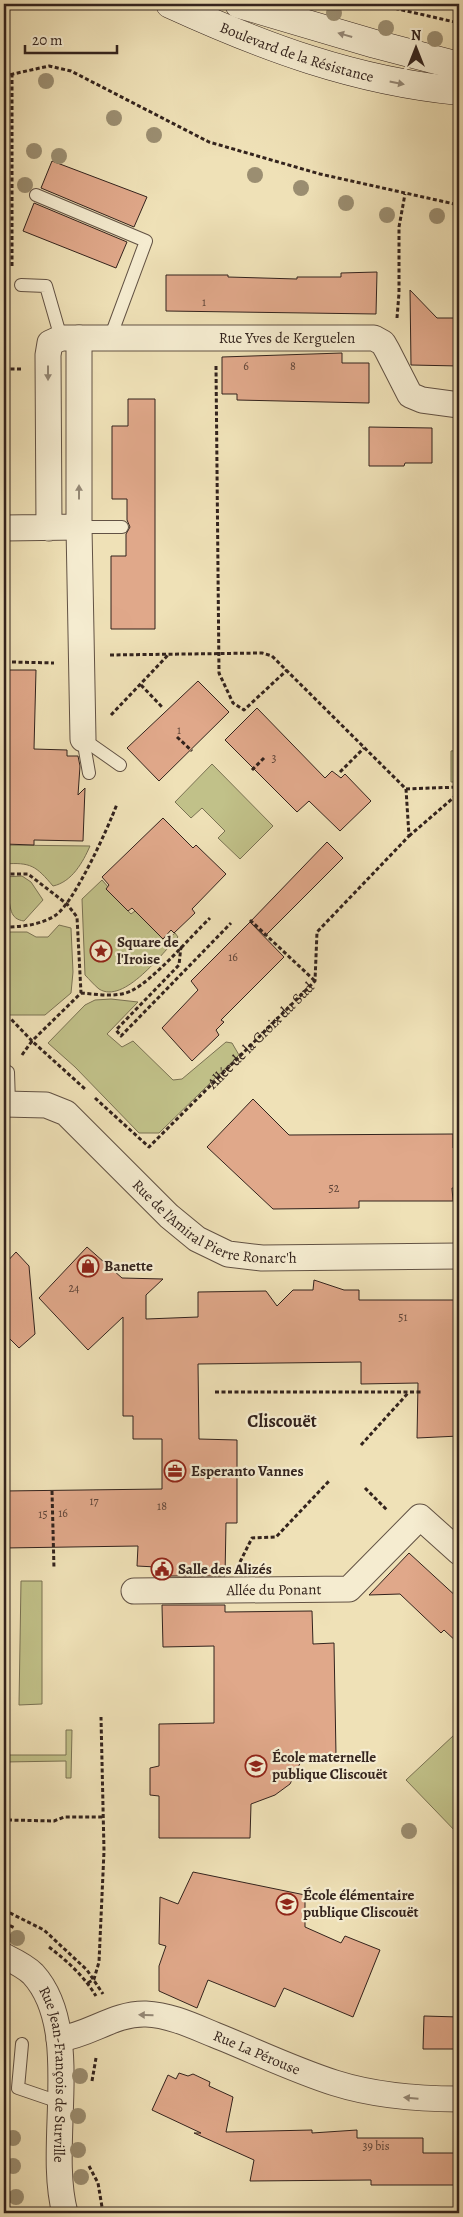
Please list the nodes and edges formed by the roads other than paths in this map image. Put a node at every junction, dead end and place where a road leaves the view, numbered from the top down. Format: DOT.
graph roads {
  1 [pos="170,4"];
  2 [pos="239,4"];
  3 [pos="459,66"];
  4 [pos="459,91"];
  5 [pos="36,196"];
  6 [pos="21,285"];
  7 [pos="70,338"];
  8 [pos="110,338"];
  9 [pos="459,405"];
  10 [pos="4,528"];
  11 [pos="48,528"];
  12 [pos="79,528"];
  13 [pos="122,528"];
  14 [pos="82,739"];
  15 [pos="120,765"];
  16 [pos="89,773"];
  17 [pos="6,1072"];
  18 [pos="6,1104"];
  19 [pos="459,1256"];
  20 [pos="459,1552"];
  21 [pos="134,1591"];
  22 [pos="4,1956"];
  23 [pos="59,2039"];
  24 [pos="22,2044"];
  25 [pos="459,2099"];
  26 [pos="59,2102"];
  27 [pos="65,2213"];
  1 -- 4 [label="main road, Boulevard de la Résistance, one-way"];
  3 -- 2 [label="main road, Boulevard de la Résistance, one-way"];
  5 -- 8 [label="lane"];
  6 -- 7 [label="lane"];
  7 -- 8 [label="street, Rue Yves de Kerguelen"];
  7 -- 11 [label="street, one-way"];
  12 -- 7 [label="street, one-way"];
  8 -- 9 [label="street, Rue Yves de Kerguelen"];
  10 -- 11 [label="street"];
  11 -- 12 [label="street"];
  12 -- 13 [label="lane"];
  12 -- 14 [label="street"];
  14 -- 15 [label="lane"];
  14 -- 16 [label="lane"];
  17 -- 18 [label="lane"];
  18 -- 19 [label="street, Rue de l'Amiral Pierre Ronarc'h"];
  20 -- 21 [label="street, Allée du Ponant"];
  22 -- 23 [label="street, Rue Jean-François de Surville"];
  25 -- 23 [label="street, Rue La Pérouse, one-way"];
  23 -- 26 [label="street, Rue Jean-François de Surville"];
  24 -- 26 [label="lane"];
  26 -- 27 [label="street, Rue Jean-François de Surville"];
}
